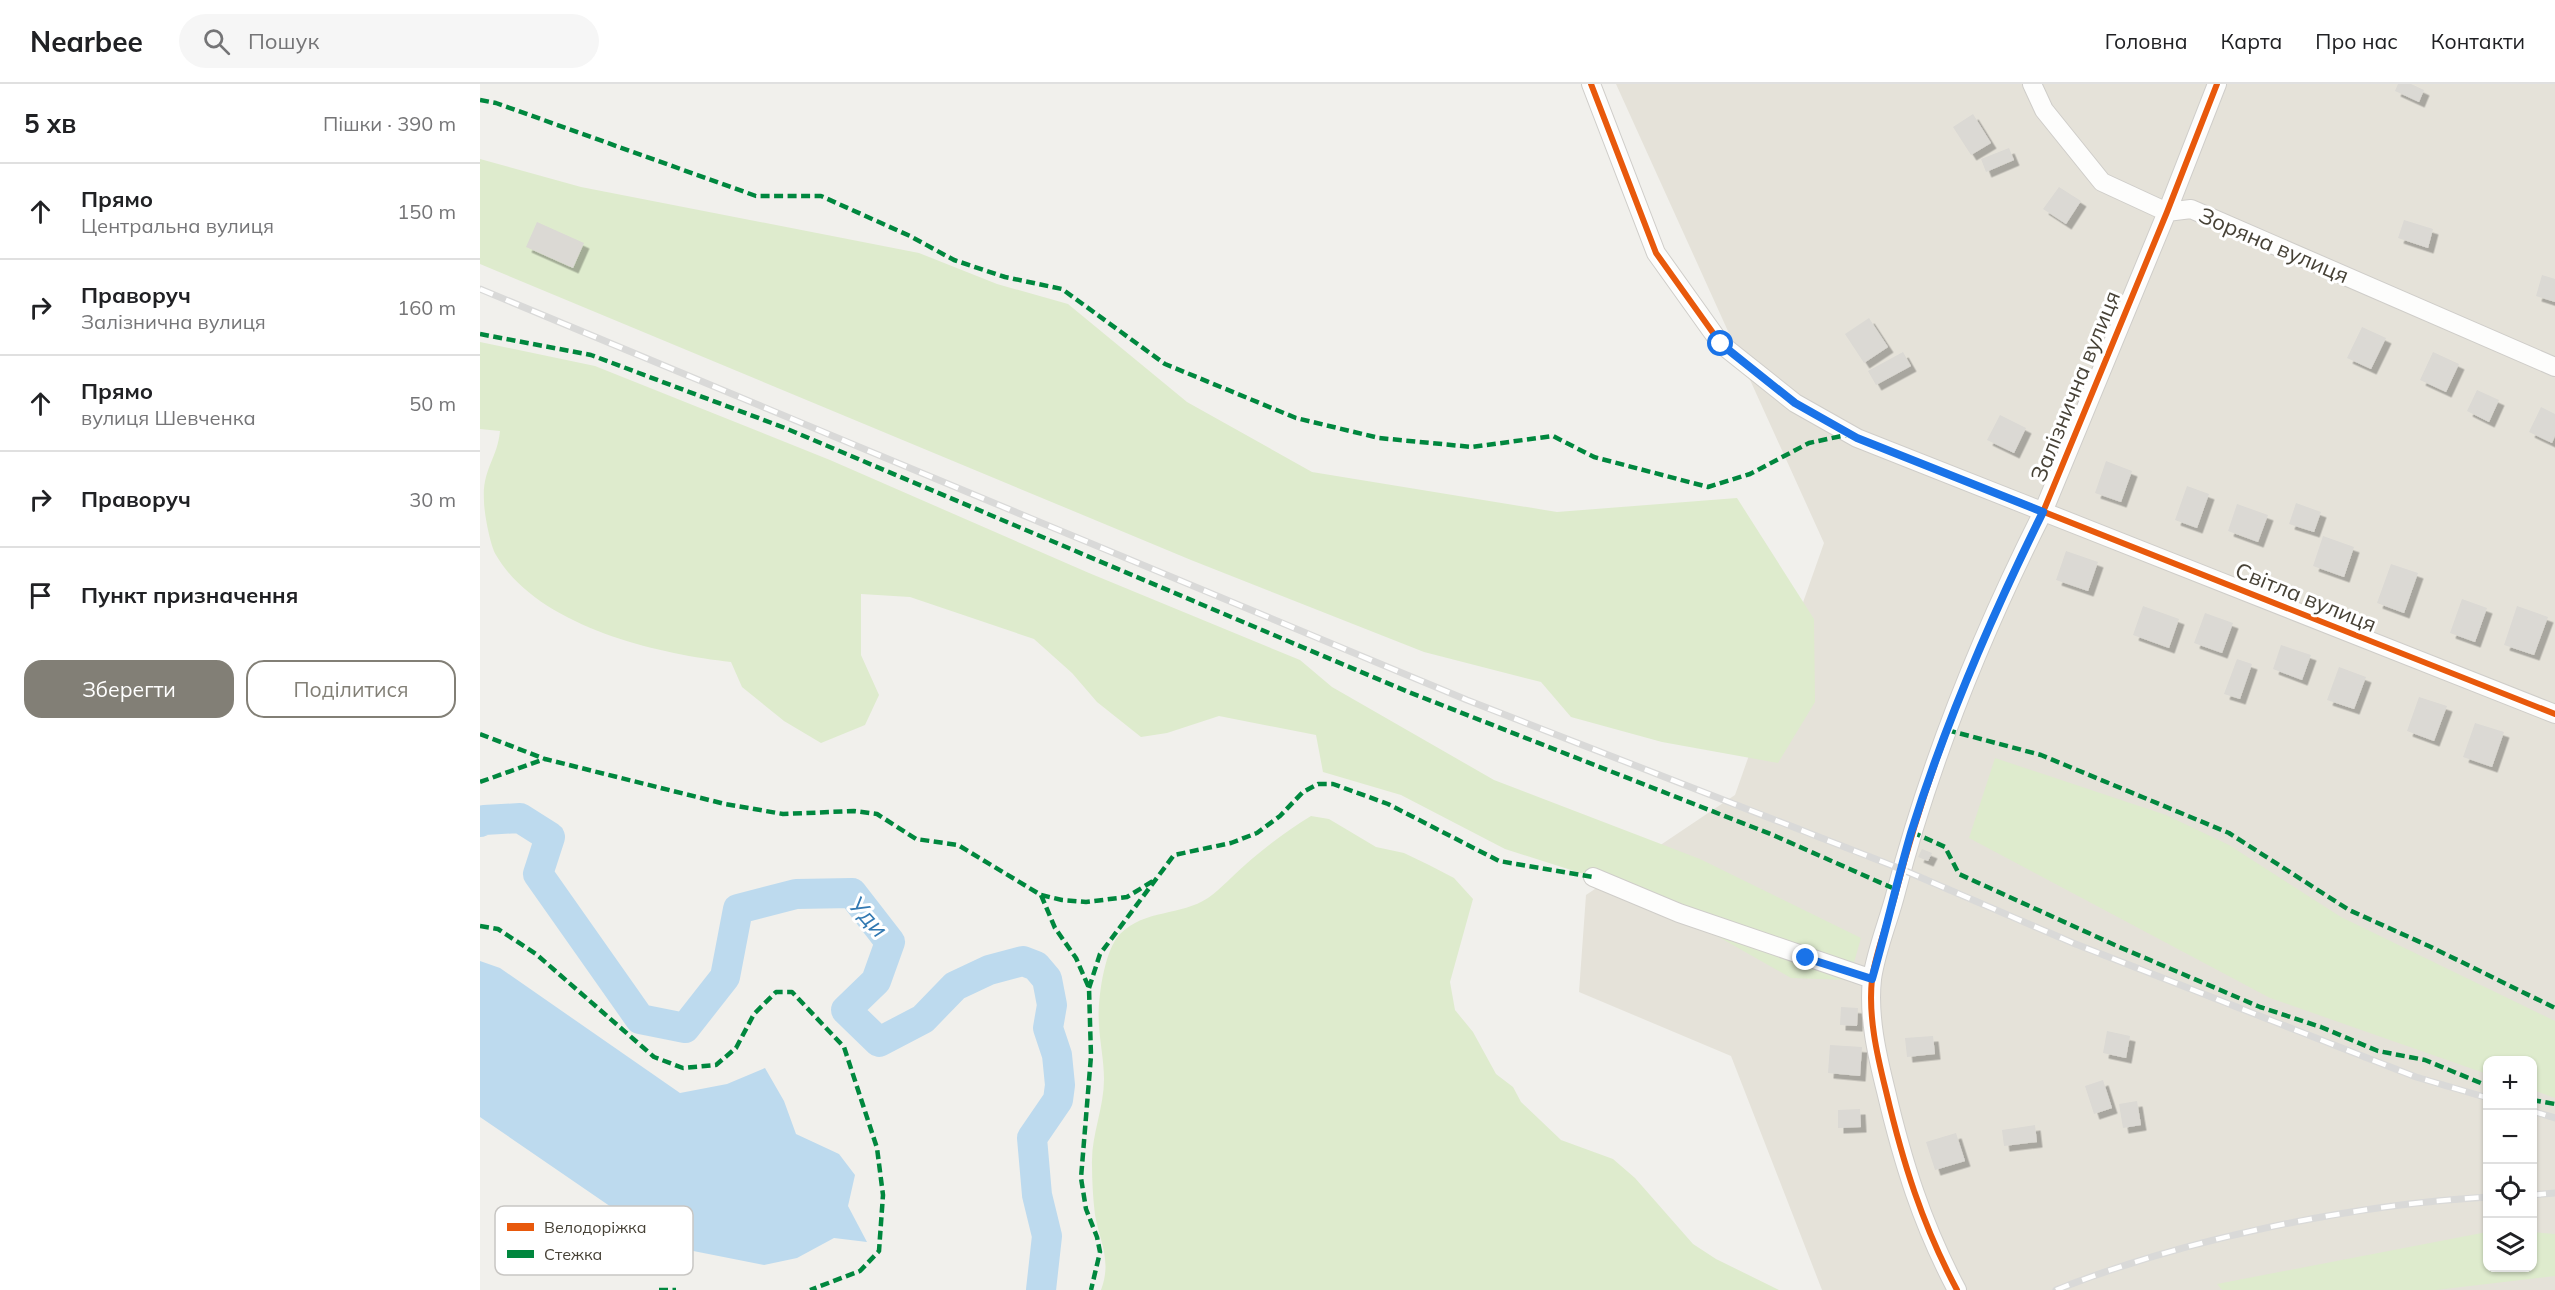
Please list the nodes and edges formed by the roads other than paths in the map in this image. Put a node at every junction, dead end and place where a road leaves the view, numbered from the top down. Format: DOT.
graph roads {
  1 [pos="1591,84"];
  2 [pos="2032,84"];
  3 [pos="2217,84"];
  4 [pos="2167,212"];
  5 [pos="2555,367"];
  6 [pos="2043,512"];
  7 [pos="2555,714"];
  8 [pos="1593,877"];
  9 [pos="1872,979"];
  10 [pos="1957,1290"];
  1 -- 6 [label="street, Світла вулиця"];
  2 -- 4 [label="street, Зоряна вулиця"];
  3 -- 4 [label="street, Залізнична вулиця"];
  4 -- 5 [label="street, Зоряна вулиця"];
  4 -- 6 [label="street, Залізнична вулиця"];
  6 -- 7 [label="street, Світла вулиця"];
  6 -- 9 [label="street, Залізнична вулиця"];
  8 -- 9 [label="street"];
  9 -- 10 [label="street, Залізнична вулиця"];
}
